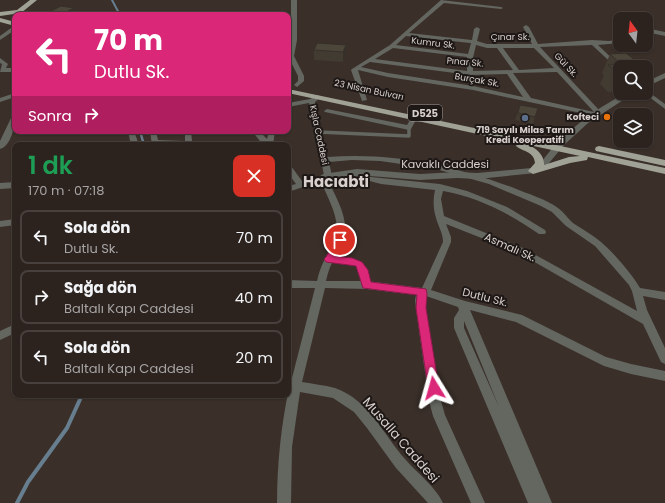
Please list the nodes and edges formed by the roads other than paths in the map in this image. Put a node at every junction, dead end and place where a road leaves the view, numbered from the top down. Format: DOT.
graph roads {
  1 [pos="34,0"];
  2 [pos="294,0"];
  3 [pos="444,0"];
  4 [pos="501,8"];
  5 [pos="20,12"];
  6 [pos="24,12"];
  7 [pos="31,12"];
  8 [pos="0,16"];
  9 [pos="12,16"];
  10 [pos="12,25"];
  11 [pos="526,27"];
  12 [pos="12,28"];
  13 [pos="477,29"];
  14 [pos="653,31"];
  15 [pos="406,34"];
  16 [pos="665,34"];
  17 [pos="0,38"];
  18 [pos="474,42"];
  19 [pos="592,42"];
  20 [pos="613,42"];
  21 [pos="392,46"];
  22 [pos="499,46"];
  23 [pos="536,46"];
  24 [pos="471,56"];
  25 [pos="0,60"];
  26 [pos="370,60"];
  27 [pos="613,62"];
  28 [pos="356,68"];
  29 [pos="1,70"];
  30 [pos="12,70"];
  31 [pos="558,70"];
  32 [pos="510,72"];
  33 [pos="518,72"];
  34 [pos="470,73"];
  35 [pos="665,75"];
  36 [pos="653,81"];
  37 [pos="291,84"];
  38 [pos="297,85"];
  39 [pos="291,92"];
  40 [pos="12,96"];
  41 [pos="653,98"];
  42 [pos="315,99"];
  43 [pos="0,100"];
  44 [pos="364,100"];
  45 [pos="529,100"];
  46 [pos="615,100"];
  47 [pos="291,104"];
  48 [pos="665,107"];
  49 [pos="326,111"];
  50 [pos="597,113"];
  51 [pos="414,118"];
  52 [pos="12,126"];
  53 [pos="454,126"];
  54 [pos="408,128"];
  55 [pos="318,132"];
  56 [pos="258,134"];
  57 [pos="265,142"];
  58 [pos="559,145"];
  59 [pos="0,147"];
  60 [pos="607,159"];
  61 [pos="324,160"];
  62 [pos="665,163"];
  63 [pos="533,171"];
  64 [pos="665,171"];
  65 [pos="291,172"];
  66 [pos="350,173"];
  67 [pos="477,176"];
  68 [pos="326,177"];
  69 [pos="300,184"];
  70 [pos="12,185"];
  71 [pos="0,186"];
  72 [pos="440,187"];
  73 [pos="291,188"];
  74 [pos="440,218"];
  75 [pos="12,222"];
  76 [pos="0,224"];
  77 [pos="542,232"];
  78 [pos="329,259"];
  79 [pos="291,284"];
  80 [pos="321,284"];
  81 [pos="367,285"];
  82 [pos="637,291"];
  83 [pos="424,292"];
  84 [pos="665,296"];
  85 [pos="463,307"];
  86 [pos="647,321"];
  87 [pos="12,330"];
  88 [pos="0,336"];
  89 [pos="665,359"];
  90 [pos="665,376"];
  91 [pos="292,384"];
  92 [pos="291,398"];
  93 [pos="284,503"];
  94 [pos="436,503"];
  95 [pos="478,503"];
  96 [pos="535,503"];
  97 [pos="546,503"];
  1 -- 5 [label="highway"];
  1 -- 6 [label="highway"];
  1 -- 7 [label="highway"];
  2 -- 38 [label="street"];
  3 -- 4 [label="street"];
  3 -- 15 [label="street"];
  8 -- 9 [label="highway"];
  8 -- 10 [label="highway"];
  11 -- 23 [label="street, Gül Sk."];
  12 -- 17 [label="street"];
  13 -- 18 [label="street"];
  14 -- 16 [label="street"];
  15 -- 18 [label="street, Çınar Sk."];
  15 -- 21 [label="street"];
  18 -- 22 [label="street, Çınar Sk."];
  18 -- 24 [label="street"];
  19 -- 20 [label="street, Çınar Sk."];
  19 -- 23 [label="street, Çınar Sk."];
  19 -- 27 [label="street"];
  21 -- 24 [label="street, Kumru Sk."];
  21 -- 26 [label="street"];
  22 -- 23 [label="street, Çınar Sk."];
  22 -- 33 [label="street"];
  23 -- 31 [label="street, Gül Sk."];
  24 -- 34 [label="street"];
  25 -- 29 [label="street"];
  26 -- 28 [label="street"];
  26 -- 34 [label="street, Pınar Sk."];
  28 -- 44 [label="street"];
  28 -- 45 [label="street, Burçak Sk."];
  29 -- 30 [label="street"];
  31 -- 33 [label="street, Pınar Sk."];
  31 -- 50 [label="street, Gül Sk."];
  32 -- 33 [label="street, Pınar Sk."];
  32 -- 34 [label="street, Pınar Sk."];
  32 -- 45 [label="street"];
  35 -- 36 [label="street"];
  37 -- 38 [label="highway, 23 Nisan Bulvarı / D525"];
  38 -- 44 [label="highway, 23 Nisan Bulvarı / D525"];
  39 -- 42 [label="highway, 23 Nisan Bulvarı / D525"];
  40 -- 43 [label="street"];
  41 -- 48 [label="street"];
  42 -- 47 [label="street"];
  42 -- 51 [label="highway, 23 Nisan Bulvarı / D525"];
  42 -- 55 [label="street, Kışla Caddesi"];
  44 -- 58 [label="highway, 23 Nisan Bulvarı / D525"];
  45 -- 50 [label="street, Burçak Sk."];
  46 -- 50 [label="street"];
  49 -- 54 [label="street"];
  50 -- 58 [label="street"];
  51 -- 53 [label="highway, 23 Nisan Bulvarı / D525"];
  51 -- 54 [label="street"];
  52 -- 59 [label="street"];
  53 -- 58 [label="highway, 23 Nisan Bulvarı / D525"];
  53 -- 63 [label="highway"];
  54 -- 55 [label="lane"];
  55 -- 61 [label="street, Kışla Caddesi"];
  56 -- 57 [label="street"];
  58 -- 60 [label="highway, D525"];
  58 -- 62 [label="highway, D525"];
  58 -- 63 [label="street"];
  60 -- 63 [label="highway"];
  60 -- 64 [label="highway, D525"];
  61 -- 67 [label="street"];
  61 -- 68 [label="street, Kışla Caddesi"];
  63 -- 67 [label="street, Kavaklı Caddesi"];
  65 -- 69 [label="street"];
  66 -- 67 [label="street, Kavaklı Caddesi"];
  66 -- 68 [label="street, Kavaklı Caddesi"];
  66 -- 72 [label="street"];
  67 -- 82 [label="street"];
  68 -- 69 [label="street, Kışla Caddesi"];
  68 -- 78 [label="street"];
  69 -- 73 [label="street, Kışla Caddesi"];
  70 -- 71 [label="street"];
  72 -- 74 [label="street"];
  72 -- 77 [label="street"];
  74 -- 83 [label="street"];
  74 -- 86 [label="street, Asmalı Sk."];
  75 -- 76 [label="street"];
  78 -- 80 [label="street"];
  78 -- 81 [label="lane"];
  79 -- 80 [label="street, Dutlu Sk."];
  80 -- 81 [label="street, Dutlu Sk."];
  80 -- 91 [label="street"];
  81 -- 83 [label="street, Dutlu Sk."];
  82 -- 84 [label="street"];
  82 -- 86 [label="street"];
  83 -- 85 [label="street, Dutlu Sk."];
  83 -- 95 [label="street"];
  85 -- 90 [label="street, Dutlu Sk."];
  85 -- 96 [label="street"];
  85 -- 97 [label="street"];
  86 -- 89 [label="street"];
  87 -- 88 [label="street"];
  91 -- 94 [label="street, Musalla Caddesi"];
  92 -- 93 [label="street"];
}
